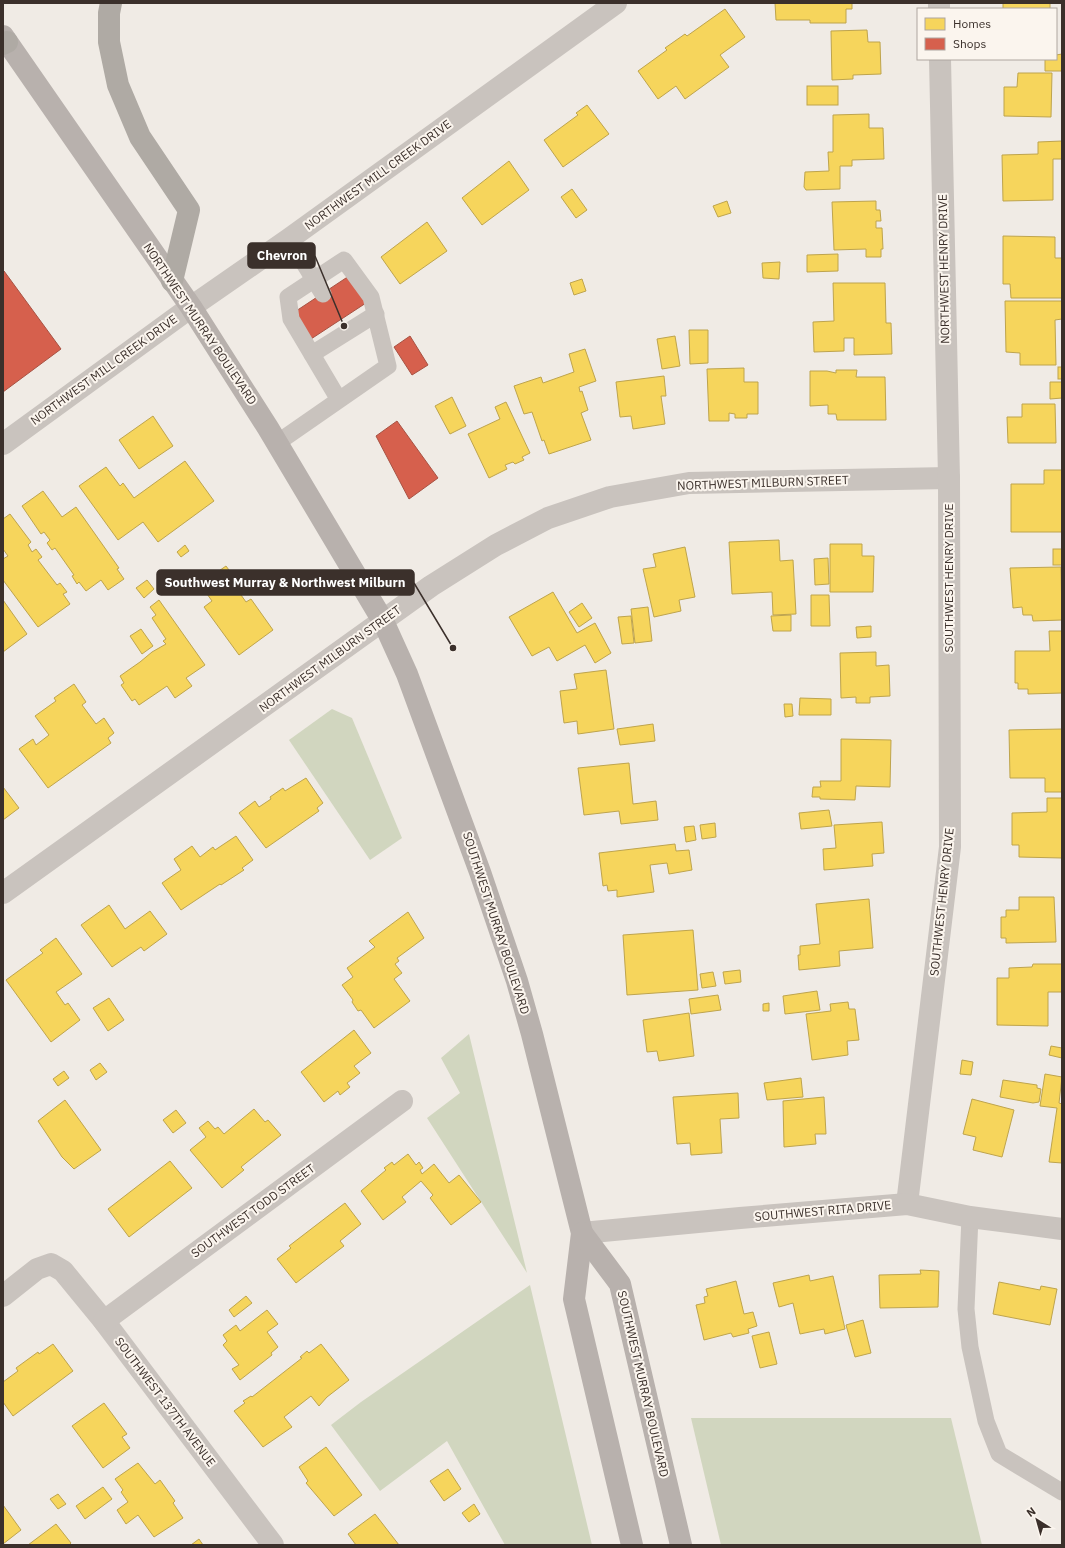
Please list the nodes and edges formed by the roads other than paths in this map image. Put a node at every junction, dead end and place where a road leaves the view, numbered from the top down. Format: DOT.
graph roads {
  1 [pos="111,3"];
  2 [pos="616,3"];
  3 [pos="4,40"];
  4 [pos="940,60"];
  5 [pos="289,239"];
  6 [pos="172,281"];
  7 [pos="319,286"];
  8 [pos="191,307"];
  9 [pos="376,314"];
  10 [pos="312,354"];
  11 [pos="339,400"];
  12 [pos="277,442"];
  13 [pos="3,444"];
  14 [pos="948,478"];
  15 [pos="383,621"];
  16 [pos="3,893"];
  17 [pos="402,1101"];
  18 [pos="907,1204"];
  19 [pos="970,1217"];
  20 [pos="1062,1229"];
  21 [pos="582,1233"];
  22 [pos="3,1296"];
  23 [pos="104,1321"];
  24 [pos="1062,1492"];
  25 [pos="273,1545"];
  26 [pos="632,1545"];
  27 [pos="681,1545"];
  1 -- 6 [label="highway"];
  2 -- 5 [label="street, NORTHWEST MILL CREEK DRIVE"];
  3 -- 6 [label="main road, NORTHWEST MURRAY BOULEVARD"];
  4 -- 14 [label="street, NORTHWEST HENRY DRIVE"];
  5 -- 7 [label="lane"];
  5 -- 8 [label="street, NORTHWEST MILL CREEK DRIVE"];
  6 -- 8 [label="main road, NORTHWEST MURRAY BOULEVARD"];
  7 -- 9 [label="lane"];
  7 -- 10 [label="lane"];
  8 -- 12 [label="main road, NORTHWEST MURRAY BOULEVARD"];
  8 -- 13 [label="street, NORTHWEST MILL CREEK DRIVE"];
  9 -- 10 [label="lane"];
  9 -- 11 [label="lane"];
  10 -- 11 [label="lane"];
  11 -- 12 [label="lane"];
  12 -- 15 [label="main road, NORTHWEST MURRAY BOULEVARD"];
  14 -- 15 [label="street, NORTHWEST MILBURN STREET"];
  14 -- 18 [label="street, SOUTHWEST HENRY DRIVE"];
  15 -- 16 [label="street, NORTHWEST MILBURN STREET"];
  15 -- 21 [label="main road, SOUTHWEST MURRAY BOULEVARD"];
  17 -- 23 [label="street, SOUTHWEST TODD STREET"];
  18 -- 19 [label="street, SOUTHWEST RITA DRIVE"];
  18 -- 21 [label="street, SOUTHWEST RITA DRIVE"];
  19 -- 20 [label="street, SOUTHWEST RITA DRIVE"];
  19 -- 24 [label="lane"];
  21 -- 26 [label="main road, SOUTHWEST MURRAY BOULEVARD"];
  21 -- 27 [label="main road, SOUTHWEST MURRAY BOULEVARD"];
  22 -- 23 [label="street, SOUTHWEST 137TH AVENUE"];
  23 -- 25 [label="street, SOUTHWEST 137TH AVENUE"];
}
